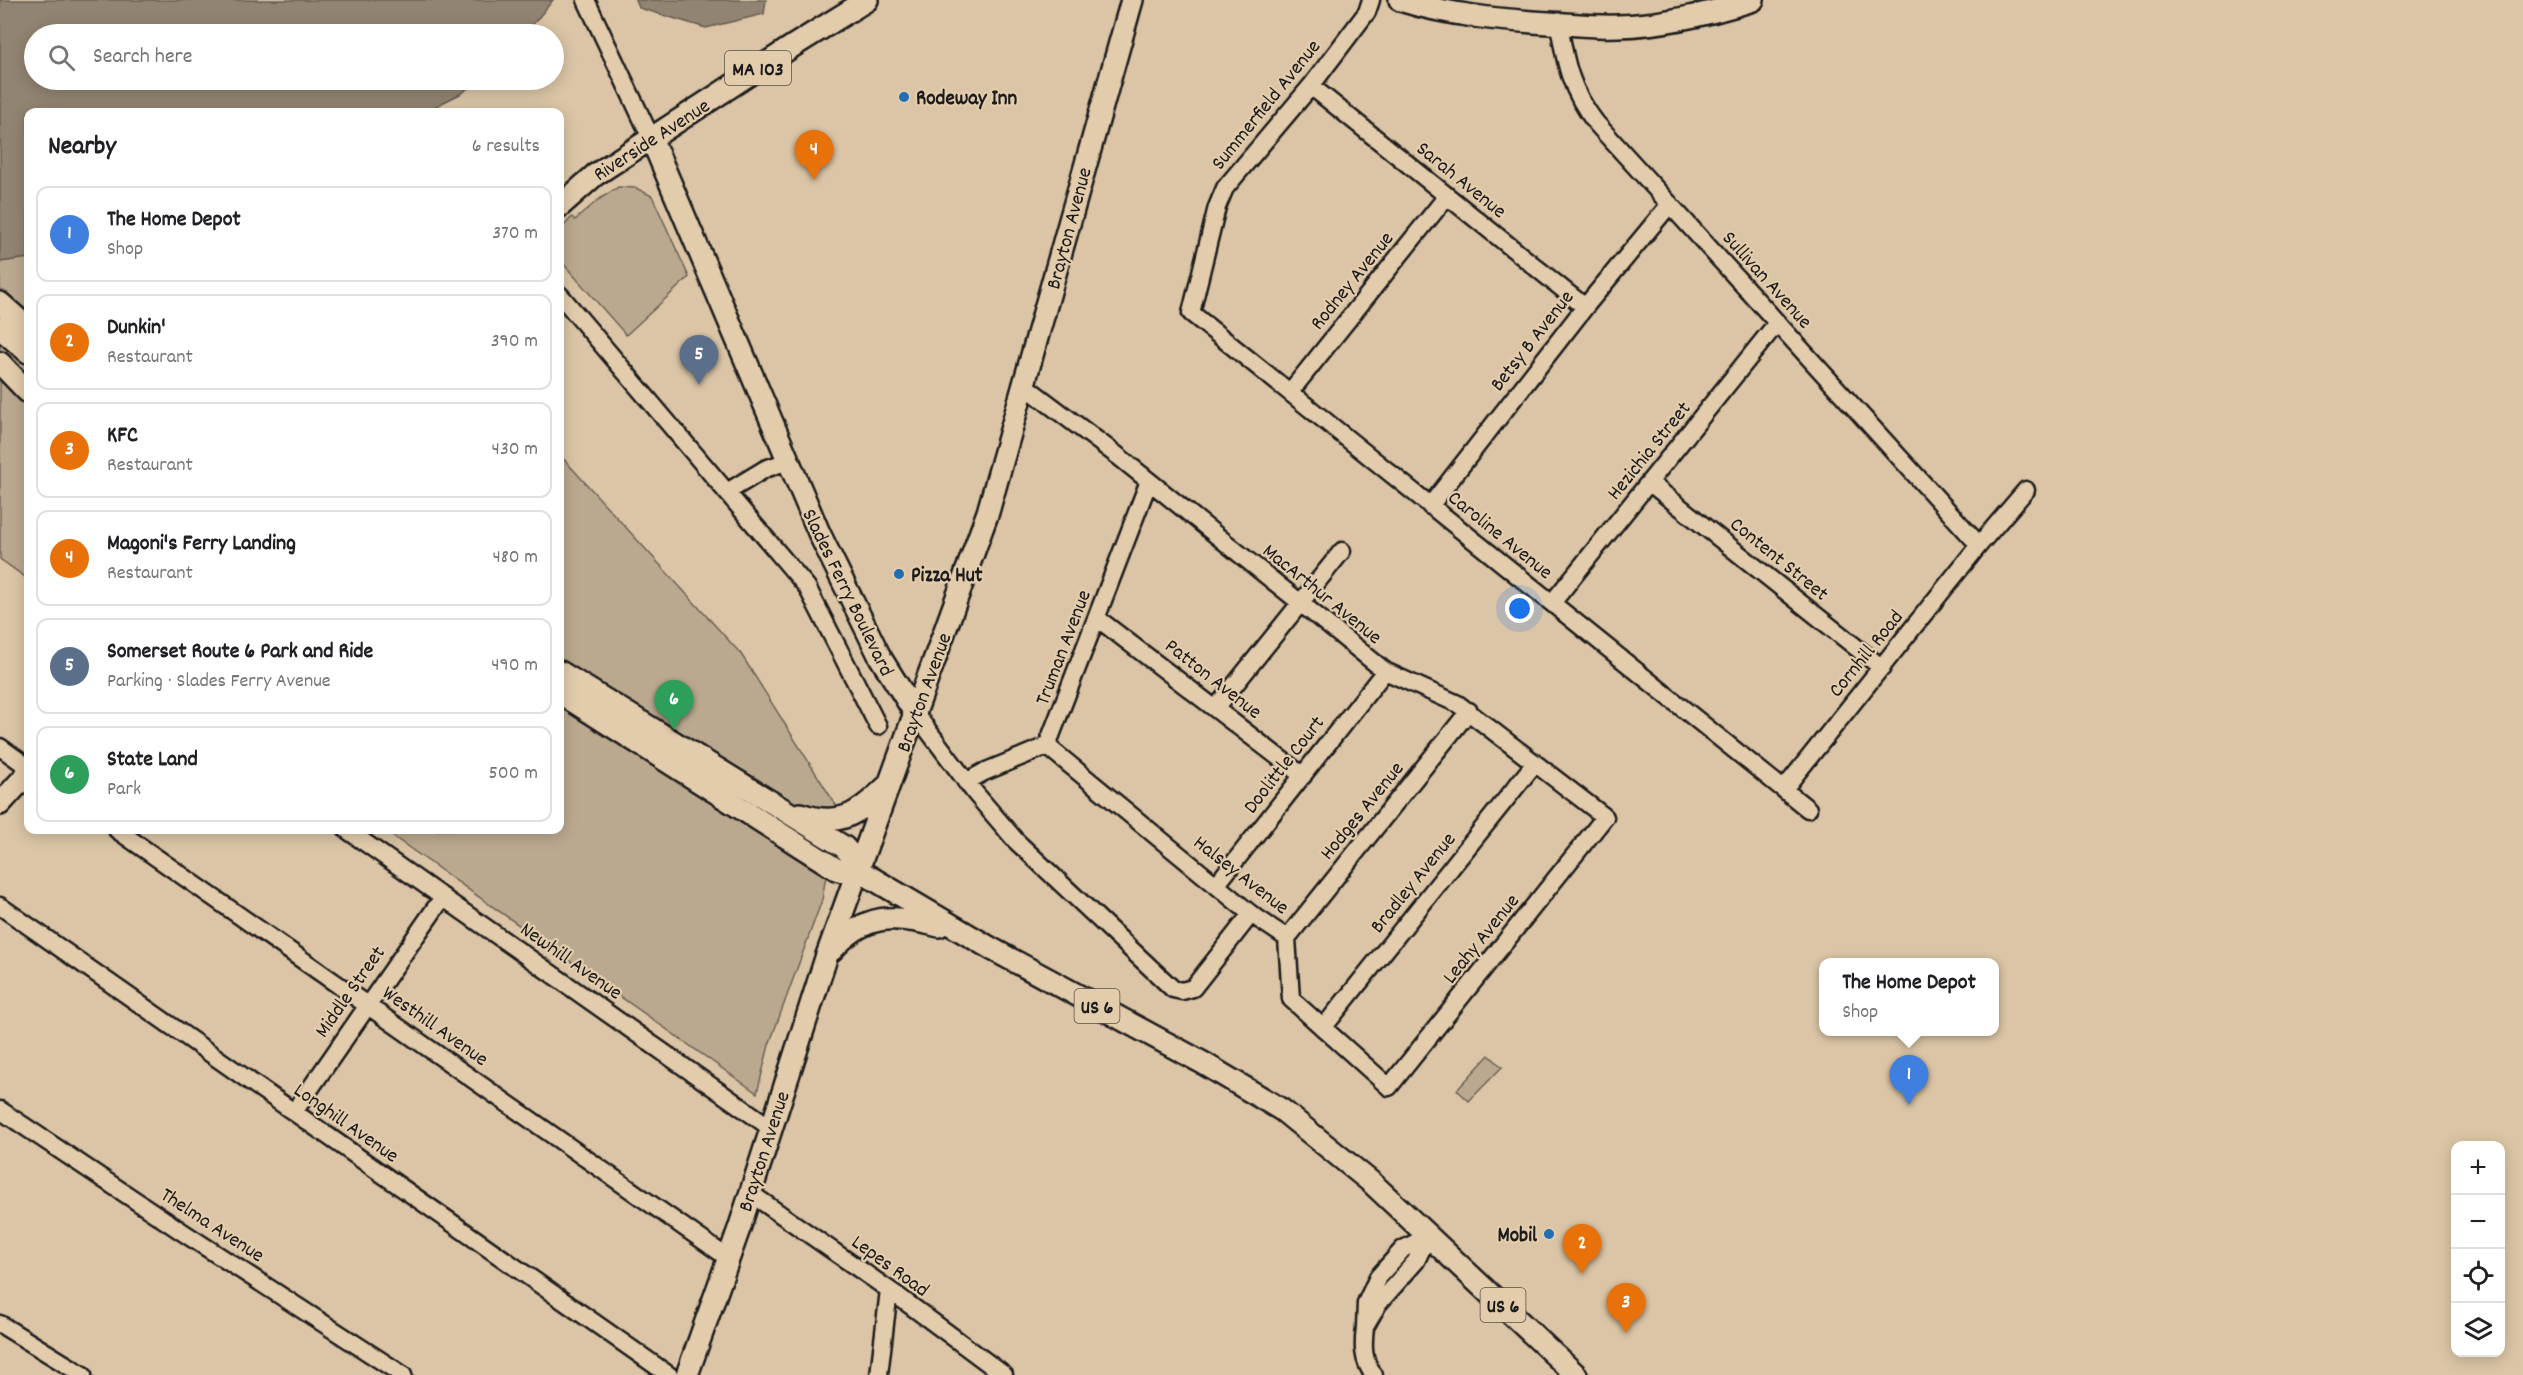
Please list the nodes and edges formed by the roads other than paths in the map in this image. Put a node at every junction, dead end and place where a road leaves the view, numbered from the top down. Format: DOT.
graph roads {
  1 [pos="586,0"];
  2 [pos="867,0"];
  3 [pos="1132,0"];
  4 [pos="1371,0"];
  5 [pos="1400,0"];
  6 [pos="1753,0"];
  7 [pos="1559,24"];
  8 [pos="1311,86"];
  9 [pos="652,140"];
  10 [pos="1447,196"];
  11 [pos="564,202"];
  12 [pos="1670,204"];
  13 [pos="564,300"];
  14 [pos="0,303"];
  15 [pos="1585,307"];
  16 [pos="1191,313"];
  17 [pos="1777,323"];
  18 [pos="24,324"];
  19 [pos="0,328"];
  20 [pos="24,349"];
  21 [pos="0,363"];
  22 [pos="1025,386"];
  23 [pos="24,388"];
  24 [pos="1290,392"];
  25 [pos="788,461"];
  26 [pos="1149,481"];
  27 [pos="1650,483"];
  28 [pos="2026,490"];
  29 [pos="727,492"];
  30 [pos="1430,506"];
  31 [pos="1979,545"];
  32 [pos="1342,551"];
  33 [pos="1300,603"];
  34 [pos="1552,603"];
  35 [pos="1097,618"];
  36 [pos="1882,668"];
  37 [pos="1385,671"];
  38 [pos="564,674"];
  39 [pos="564,696"];
  40 [pos="1216,708"];
  41 [pos="1469,711"];
  42 [pos="915,713"];
  43 [pos="878,726"];
  44 [pos="1047,746"];
  45 [pos="0,747"];
  46 [pos="1535,763"];
  47 [pos="24,764"];
  48 [pos="1303,776"];
  49 [pos="24,777"];
  50 [pos="966,782"];
  51 [pos="889,785"];
  52 [pos="1784,789"];
  53 [pos="0,804"];
  54 [pos="776,805"];
  55 [pos="1808,809"];
  56 [pos="1605,817"];
  57 [pos="123,834"];
  58 [pos="353,834"];
  59 [pos="858,870"];
  60 [pos="1217,884"];
  61 [pos="443,897"];
  62 [pos="0,906"];
  63 [pos="1251,914"];
  64 [pos="966,934"];
  65 [pos="1287,938"];
  66 [pos="826,958"];
  67 [pos="367,1004"];
  68 [pos="1323,1028"];
  69 [pos="1389,1087"];
  70 [pos="0,1110"];
  71 [pos="294,1112"];
  72 [pos="771,1128"];
  73 [pos="750,1193"];
  74 [pos="1428,1236"];
  75 [pos="728,1258"];
  76 [pos="889,1290"];
  77 [pos="0,1324"];
  78 [pos="83,1375"];
  79 [pos="403,1375"];
  80 [pos="669,1375"];
  81 [pos="687,1375"];
  82 [pos="879,1375"];
  83 [pos="1004,1375"];
  84 [pos="1374,1375"];
  85 [pos="1576,1375"];
  1 -- 9 [label="street"];
  2 -- 9 [label="main road, Riverside Avenue / MA 103"];
  3 -- 22 [label="main road, Brayton Avenue"];
  4 -- 8 [label="street, Summerfield Avenue"];
  5 -- 7 [label="main road"];
  6 -- 7 [label="main road"];
  7 -- 12 [label="street, Sullivan Avenue"];
  8 -- 10 [label="street, Sarah Avenue"];
  8 -- 16 [label="street, Summerfield Avenue"];
  9 -- 11 [label="main road, Riverside Avenue / MA 103"];
  9 -- 25 [label="main road, Slades Ferry Boulevard"];
  10 -- 15 [label="street, Sarah Avenue"];
  10 -- 24 [label="street, Rodney Avenue"];
  12 -- 15 [label="street, Betsy B Avenue"];
  12 -- 17 [label="street, Sullivan Avenue"];
  13 -- 29 [label="street"];
  14 -- 18 [label="main road"];
  15 -- 30 [label="street, Betsy B Avenue"];
  16 -- 24 [label="street, Caroline Avenue"];
  17 -- 27 [label="street, Hezichia Street"];
  17 -- 31 [label="street, Sullivan Avenue"];
  19 -- 20 [label="main road"];
  21 -- 23 [label="main road"];
  22 -- 26 [label="street, MacArthur Avenue"];
  22 -- 42 [label="main road, Brayton Avenue"];
  24 -- 30 [label="street, Caroline Avenue"];
  25 -- 29 [label="street"];
  25 -- 42 [label="main road, Slades Ferry Boulevard"];
  26 -- 33 [label="street, MacArthur Avenue"];
  26 -- 35 [label="street, Truman Avenue"];
  27 -- 34 [label="street, Hezichia Street"];
  27 -- 36 [label="street, Content Street"];
  28 -- 31 [label="street, Cornhill Road"];
  29 -- 43 [label="street"];
  30 -- 34 [label="street, Caroline Avenue"];
  31 -- 36 [label="street, Cornhill Road"];
  32 -- 33 [label="street"];
  33 -- 37 [label="street, MacArthur Avenue"];
  33 -- 40 [label="street"];
  34 -- 52 [label="street, Caroline Avenue"];
  35 -- 40 [label="street, Patton Avenue"];
  35 -- 44 [label="street, Truman Avenue"];
  36 -- 52 [label="street, Cornhill Road"];
  37 -- 41 [label="street, MacArthur Avenue"];
  37 -- 48 [label="street, Doolittle Court"];
  38 -- 54 [label="main road, US 6"];
  39 -- 59 [label="main road, US 6"];
  40 -- 48 [label="street, Patton Avenue"];
  41 -- 46 [label="street, MacArthur Avenue"];
  41 -- 65 [label="street, Hodges Avenue"];
  42 -- 50 [label="street, Slades Ferry Boulevard"];
  42 -- 51 [label="main road, Brayton Avenue"];
  44 -- 50 [label="street"];
  44 -- 60 [label="street, Halsey Avenue"];
  45 -- 47 [label="street"];
  46 -- 56 [label="street, MacArthur Avenue"];
  46 -- 68 [label="street, Bradley Avenue"];
  48 -- 60 [label="street, Doolittle Court"];
  49 -- 53 [label="main road"];
  50 -- 63 [label="street, Slades Ferry Boulevard"];
  51 -- 54 [label="main road"];
  51 -- 59 [label="main road, Brayton Avenue"];
  52 -- 55 [label="street, Caroline Avenue"];
  54 -- 59 [label="main road, US 6"];
  56 -- 69 [label="street, Leahy Avenue"];
  57 -- 67 [label="street, Westhill Avenue"];
  58 -- 61 [label="street, Newhill Avenue"];
  59 -- 64 [label="main road, US 6"];
  59 -- 66 [label="main road, Brayton Avenue"];
  60 -- 63 [label="street, Halsey Avenue"];
  61 -- 67 [label="street, Middle Street"];
  61 -- 72 [label="street, Newhill Avenue"];
  62 -- 71 [label="street, Longhill Avenue"];
  63 -- 65 [label="street, Halsey Avenue"];
  64 -- 66 [label="main road"];
  64 -- 74 [label="main road, US 6"];
  65 -- 68 [label="street, Halsey Avenue"];
  66 -- 72 [label="main road, Brayton Avenue"];
  67 -- 71 [label="street, Middle Street"];
  67 -- 75 [label="street, Westhill Avenue"];
  68 -- 69 [label="street, Halsey Avenue"];
  70 -- 79 [label="street, Thelma Avenue"];
  71 -- 80 [label="street, Longhill Avenue"];
  72 -- 73 [label="main road, Brayton Avenue"];
  73 -- 75 [label="main road, Brayton Avenue"];
  73 -- 76 [label="street, Lepes Road"];
  74 -- 84 [label="street"];
  74 -- 85 [label="main road, US 6"];
  75 -- 81 [label="main road, Brayton Avenue"];
  76 -- 82 [label="street"];
  76 -- 83 [label="street, Lepes Road"];
  77 -- 78 [label="street"];
}
